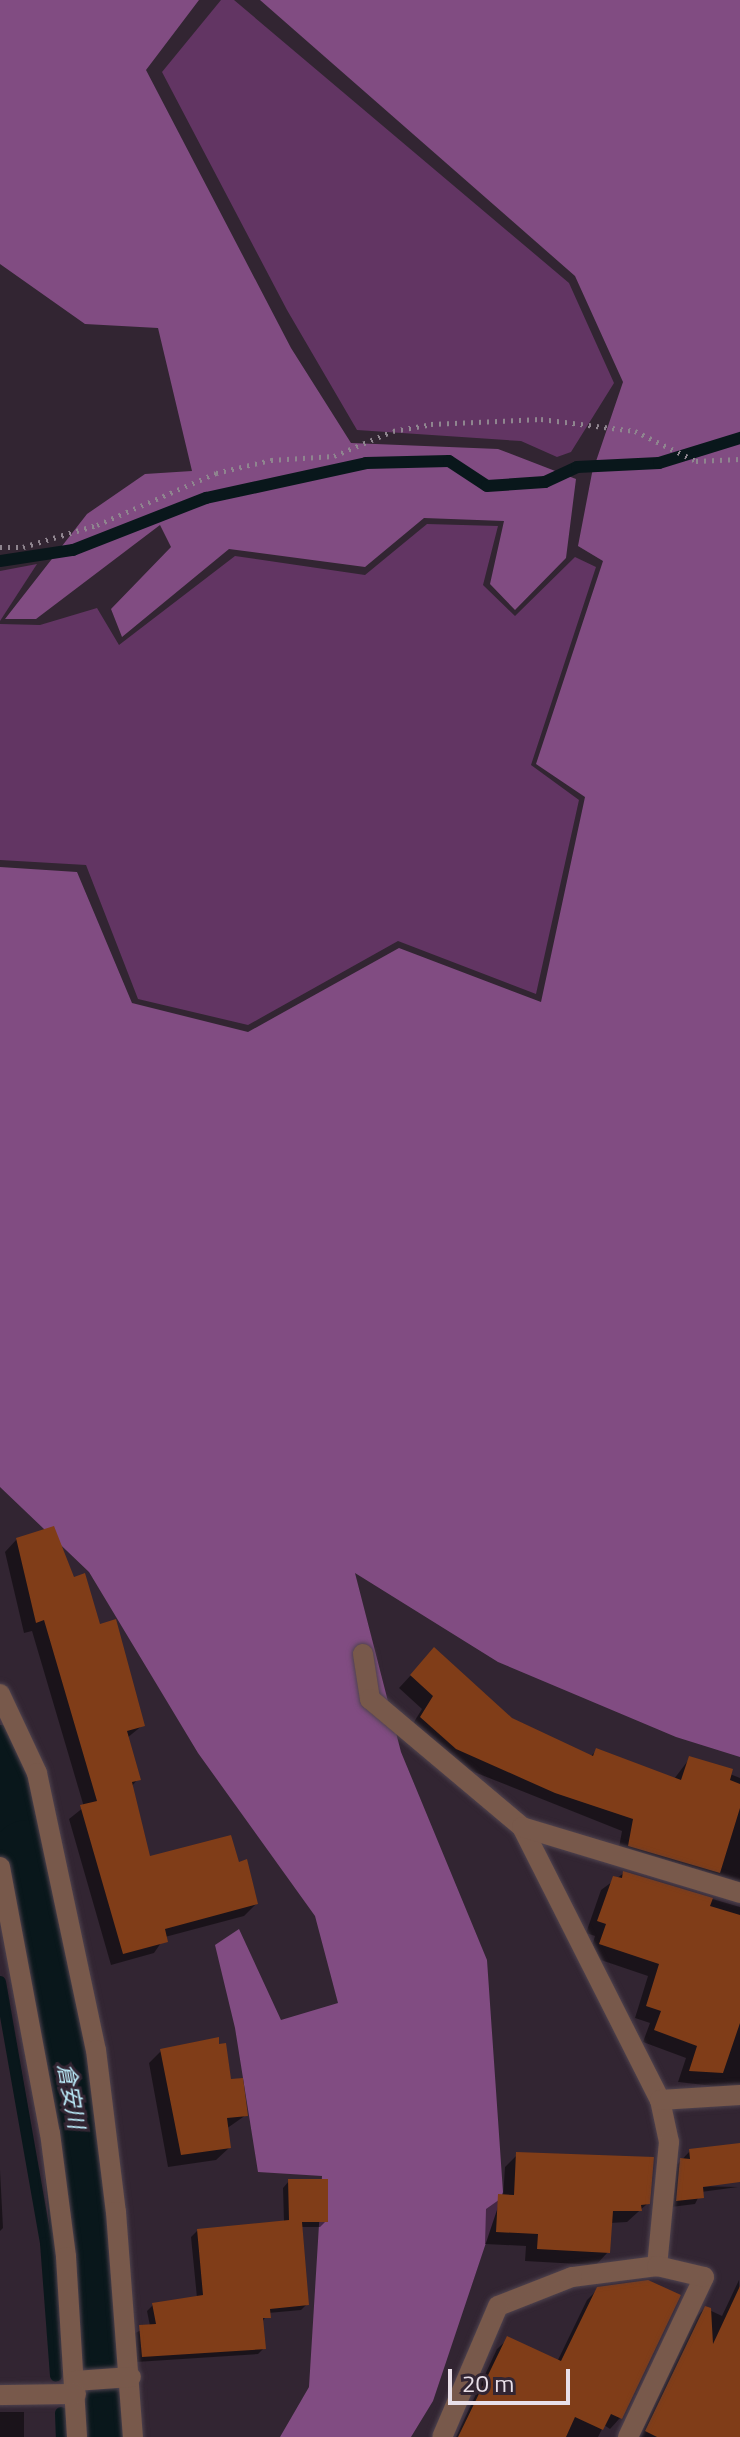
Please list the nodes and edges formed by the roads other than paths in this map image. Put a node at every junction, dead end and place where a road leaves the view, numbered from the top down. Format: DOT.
graph roads {
  1 [pos="363,1654"];
  2 [pos="0,1694"];
  3 [pos="522,1827"];
  4 [pos="0,1867"];
  5 [pos="740,1893"];
  6 [pos="740,2095"];
  7 [pos="660,2100"];
  8 [pos="657,2266"];
  9 [pos="126,2377"];
  10 [pos="78,2385"];
  11 [pos="0,2395"];
  12 [pos="77,2437"];
  13 [pos="133,2437"];
  14 [pos="442,2437"];
  15 [pos="628,2437"];
  1 -- 3 [label="street"];
  2 -- 9 [label="street"];
  3 -- 5 [label="street"];
  3 -- 7 [label="street"];
  4 -- 10 [label="street"];
  6 -- 7 [label="street"];
  7 -- 8 [label="street"];
  8 -- 14 [label="street"];
  8 -- 15 [label="street"];
  9 -- 10 [label="street"];
  9 -- 13 [label="street"];
  10 -- 11 [label="street"];
  10 -- 12 [label="street"];
}
